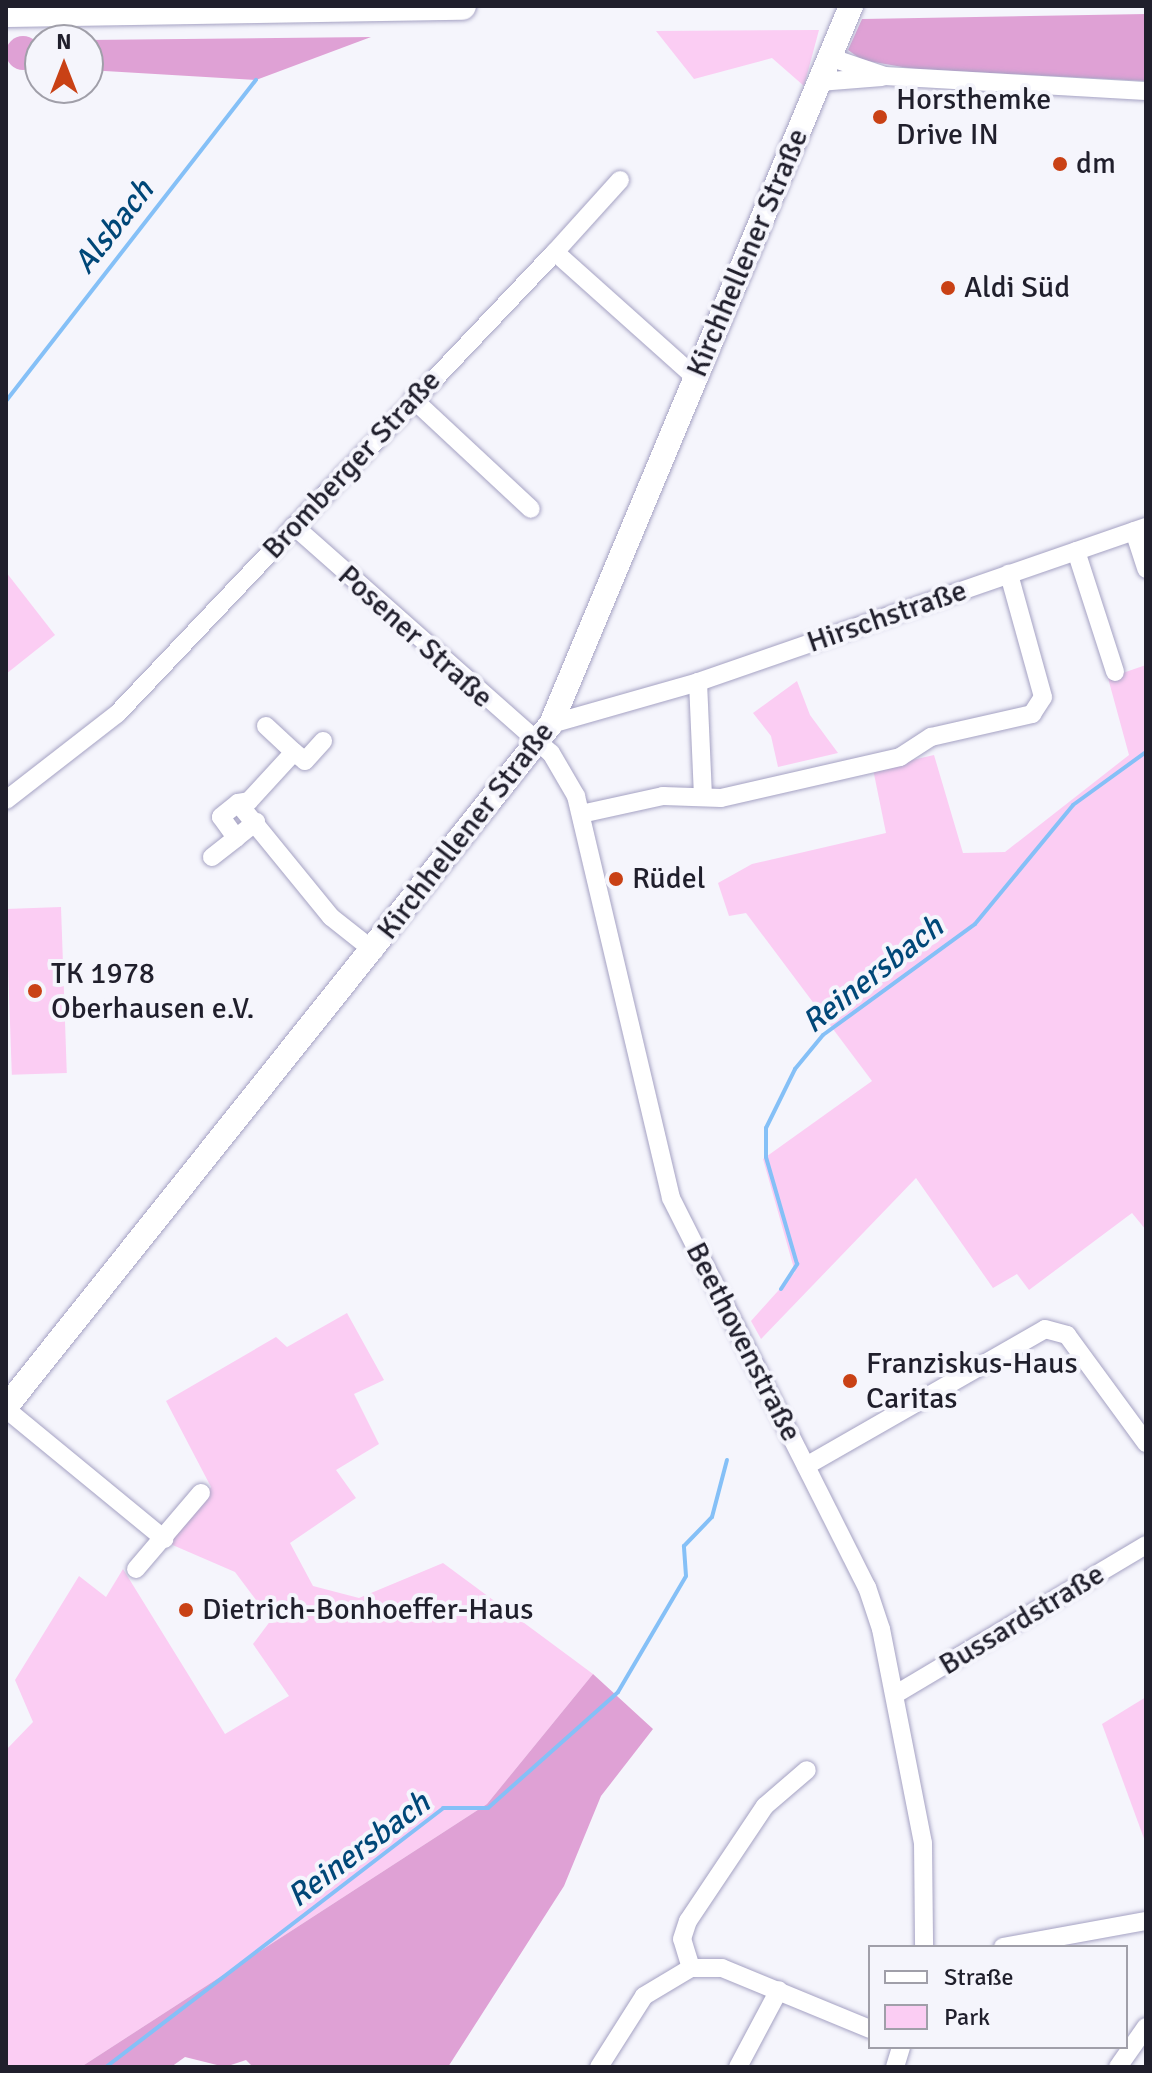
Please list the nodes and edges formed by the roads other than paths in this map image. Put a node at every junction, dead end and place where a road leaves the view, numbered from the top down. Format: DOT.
graph roads {
  1 [pos="462,6"];
  2 [pos="6,13"];
  3 [pos="847,14"];
  4 [pos="829,57"];
  5 [pos="885,76"];
  6 [pos="819,82"];
  7 [pos="1146,91"];
  8 [pos="620,180"];
  9 [pos="555,252"];
  10 [pos="696,378"];
  11 [pos="413,399"];
  12 [pos="531,509"];
  13 [pos="294,526"];
  14 [pos="1140,529"];
  15 [pos="1076,551"];
  16 [pos="1146,569"];
  17 [pos="1009,574"];
  18 [pos="1115,672"];
  19 [pos="698,682"];
  20 [pos="551,724"];
  21 [pos="266,726"];
  22 [pos="323,741"];
  23 [pos="536,747"];
  24 [pos="294,752"];
  25 [pos="703,797"];
  26 [pos="6,800"];
  27 [pos="238,803"];
  28 [pos="581,814"];
  29 [pos="256,822"];
  30 [pos="236,838"];
  31 [pos="212,857"];
  32 [pos="374,951"];
  33 [pos="6,1408"];
  34 [pos="1146,1443"];
  35 [pos="806,1466"];
  36 [pos="201,1493"];
  37 [pos="164,1539"];
  38 [pos="1146,1545"];
  39 [pos="136,1569"];
  40 [pos="896,1694"];
  41 [pos="807,1770"];
  42 [pos="1146,1921"];
  43 [pos="924,1945"];
  44 [pos="1014,1945"];
  45 [pos="691,1968"];
  46 [pos="779,1990"];
  47 [pos="1146,2027"];
  48 [pos="868,2028"];
  49 [pos="599,2067"];
  50 [pos="738,2067"];
  51 [pos="1118,2067"];
  1 -- 2 [label="highway"];
  3 -- 4 [label="main road, Kirchhellener Straße"];
  4 -- 5 [label="street"];
  4 -- 6 [label="main road, Kirchhellener Straße"];
  5 -- 6 [label="street"];
  5 -- 7 [label="street"];
  6 -- 10 [label="main road, Kirchhellener Straße"];
  8 -- 9 [label="street, Bromberger Straße"];
  9 -- 10 [label="street"];
  9 -- 11 [label="street, Bromberger Straße"];
  10 -- 20 [label="main road, Kirchhellener Straße"];
  11 -- 12 [label="street"];
  11 -- 13 [label="street, Bromberger Straße"];
  13 -- 23 [label="street, Posener Straße"];
  13 -- 26 [label="street, Bromberger Straße"];
  14 -- 15 [label="street, Hirschstraße"];
  14 -- 16 [label="street, Hirschstraße"];
  15 -- 17 [label="street, Hirschstraße"];
  15 -- 18 [label="street"];
  17 -- 19 [label="street, Hirschstraße"];
  17 -- 25 [label="street"];
  19 -- 20 [label="street, Hirschstraße"];
  19 -- 25 [label="street"];
  20 -- 23 [label="main road, Kirchhellener Straße"];
  21 -- 24 [label="street"];
  22 -- 24 [label="street"];
  23 -- 28 [label="street, Beethovenstraße"];
  23 -- 32 [label="main road, Kirchhellener Straße"];
  24 -- 27 [label="street"];
  25 -- 28 [label="street"];
  27 -- 29 [label="street"];
  27 -- 30 [label="street"];
  28 -- 35 [label="street, Beethovenstraße"];
  29 -- 30 [label="street"];
  29 -- 32 [label="street"];
  30 -- 31 [label="street"];
  32 -- 33 [label="main road, Kirchhellener Straße"];
  33 -- 37 [label="street"];
  34 -- 35 [label="street"];
  35 -- 40 [label="street, Beethovenstraße"];
  36 -- 37 [label="street"];
  37 -- 39 [label="street"];
  38 -- 40 [label="street, Bussardstraße"];
  40 -- 43 [label="street, Beethovenstraße"];
  41 -- 45 [label="street"];
  42 -- 44 [label="street"];
  45 -- 46 [label="street"];
  45 -- 49 [label="street"];
  46 -- 48 [label="street"];
  46 -- 50 [label="street"];
  47 -- 51 [label="street"];
}
